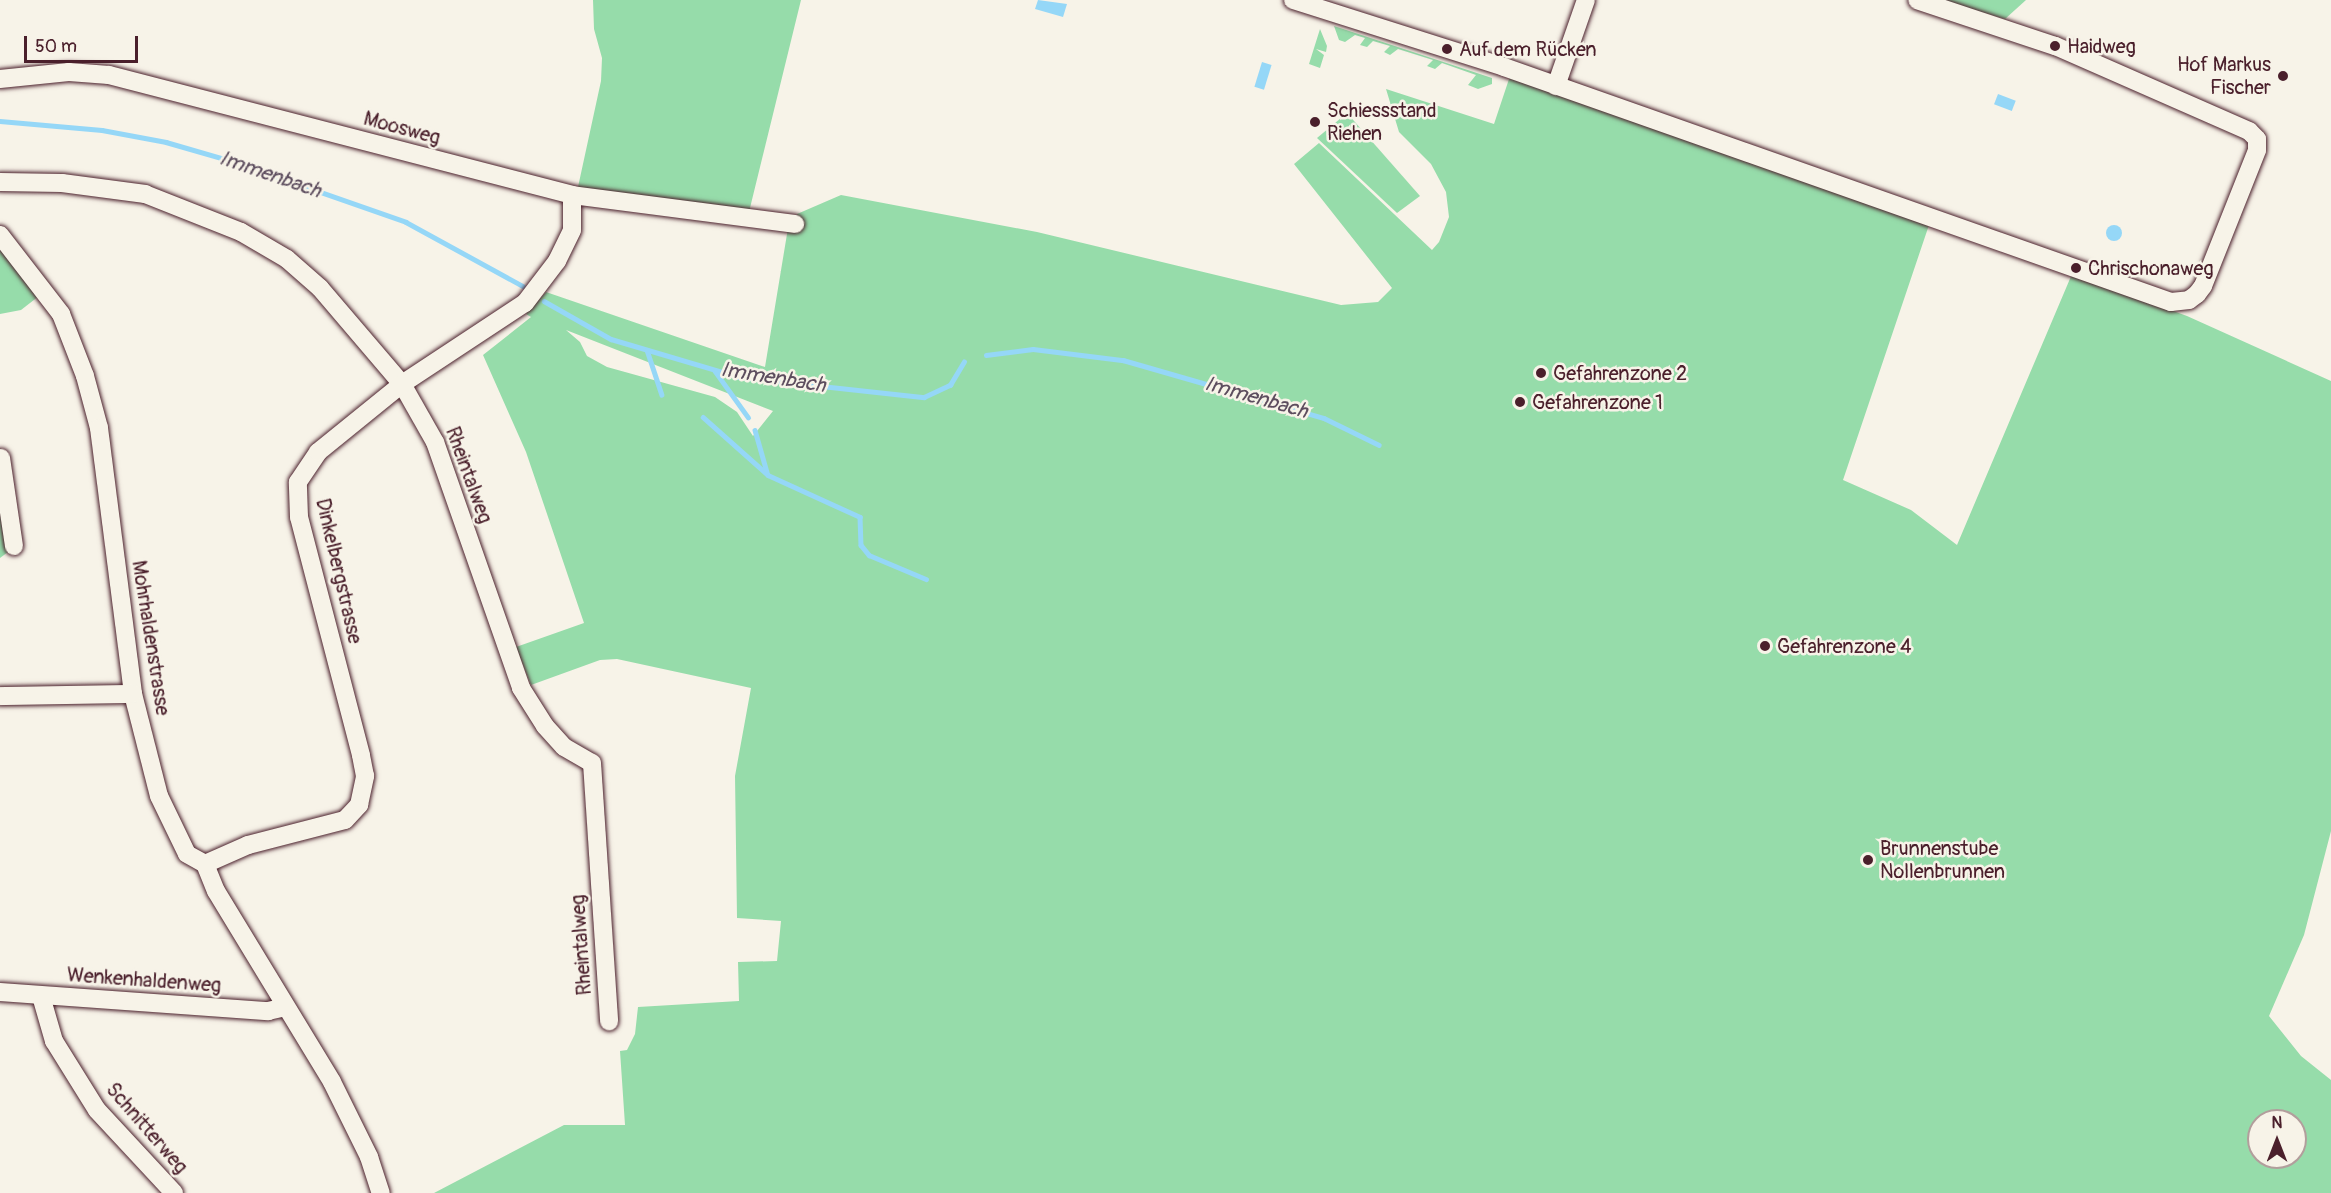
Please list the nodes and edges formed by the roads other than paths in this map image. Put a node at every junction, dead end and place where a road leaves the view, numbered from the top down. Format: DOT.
graph roads {
  1 [pos="1293,0"];
  2 [pos="1586,0"];
  3 [pos="1917,0"];
  4 [pos="0,79"];
  5 [pos="1556,86"];
  6 [pos="0,182"];
  7 [pos="572,195"];
  8 [pos="795,224"];
  9 [pos="0,234"];
  10 [pos="402,384"];
  11 [pos="0,454"];
  12 [pos="14,546"];
  13 [pos="133,694"];
  14 [pos="0,696"];
  15 [pos="205,864"];
  16 [pos="0,992"];
  17 [pos="41,996"];
  18 [pos="285,1007"];
  19 [pos="609,1022"];
  20 [pos="174,1193"];
  21 [pos="381,1193"];
  1 -- 5 [label="street"];
  2 -- 5 [label="street"];
  3 -- 5 [label="street"];
  4 -- 7 [label="street, Moosweg"];
  6 -- 10 [label="street, Rheintalweg"];
  7 -- 8 [label="street, Moosweg"];
  7 -- 10 [label="street, Dinkelbergstrasse"];
  9 -- 13 [label="street, Mohrhaldenstrasse"];
  10 -- 15 [label="street, Dinkelbergstrasse"];
  10 -- 19 [label="street, Rheintalweg"];
  11 -- 12 [label="street"];
  13 -- 14 [label="street"];
  13 -- 15 [label="street, Mohrhaldenstrasse"];
  15 -- 18 [label="street, Mohrhaldenstrasse"];
  16 -- 17 [label="street, Wenkenhaldenweg"];
  17 -- 18 [label="street, Wenkenhaldenweg"];
  17 -- 20 [label="street, Schnitterweg"];
  18 -- 21 [label="street, Mohrhaldenstrasse"];
}
